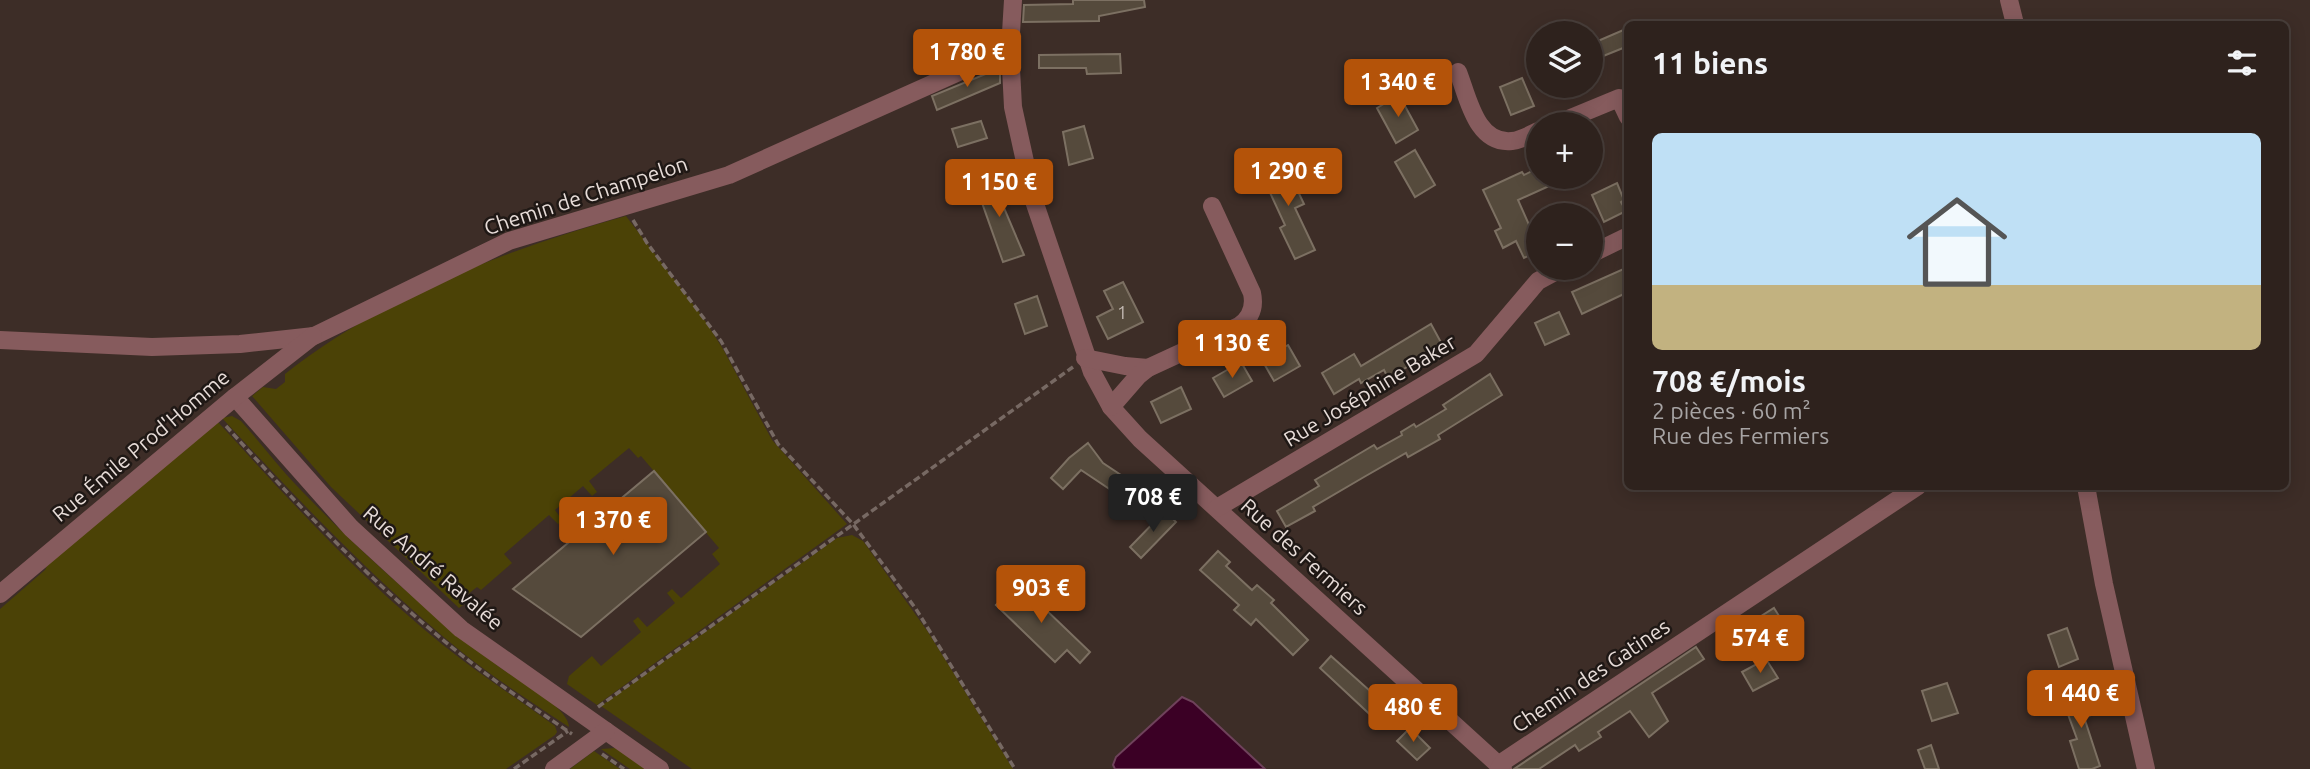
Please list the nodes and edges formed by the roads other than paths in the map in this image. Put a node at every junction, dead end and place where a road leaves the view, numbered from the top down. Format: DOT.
graph roads {
  1 [pos="1013,0"];
  2 [pos="2009,0"];
  3 [pos="2014,21"];
  4 [pos="1010,49"];
  5 [pos="1458,72"];
  6 [pos="1624,109"];
  7 [pos="1585,112"];
  8 [pos="1526,135"];
  9 [pos="1212,206"];
  10 [pos="1624,238"];
  11 [pos="1603,248"];
  12 [pos="1540,280"];
  13 [pos="314,336"];
  14 [pos="0,340"];
  15 [pos="1086,358"];
  16 [pos="1148,368"];
  17 [pos="235,397"];
  18 [pos="1111,407"];
  19 [pos="1912,490"];
  20 [pos="2087,490"];
  21 [pos="1217,508"];
  22 [pos="0,594"];
  23 [pos="606,731"];
  24 [pos="1501,768"];
  25 [pos="554,769"];
  26 [pos="660,769"];
  27 [pos="2146,769"];
  1 -- 4 [label="street, Rue des Fermiers"];
  2 -- 3 [label="street"];
  4 -- 13 [label="street, Chemin de Champelon"];
  4 -- 15 [label="street, Rue des Fermiers"];
  5 -- 8 [label="street"];
  6 -- 7 [label="street"];
  9 -- 16 [label="street"];
  10 -- 11 [label="street"];
  12 -- 21 [label="street, Rue Joséphine Baker"];
  13 -- 14 [label="street, Chemin de Champelon"];
  13 -- 17 [label="street, Rue Émile Prod'Homme"];
  15 -- 16 [label="street"];
  15 -- 18 [label="street, Rue des Fermiers"];
  16 -- 18 [label="street"];
  17 -- 22 [label="street, Rue Émile Prod'Homme"];
  17 -- 23 [label="street, Rue André Ravalée"];
  18 -- 21 [label="street, Rue des Fermiers"];
  19 -- 24 [label="street, Chemin des Gatines"];
  20 -- 27 [label="street"];
  21 -- 24 [label="street, Rue des Fermiers"];
  23 -- 25 [label="street"];
  23 -- 26 [label="street, Rue André Ravalée"];
}
